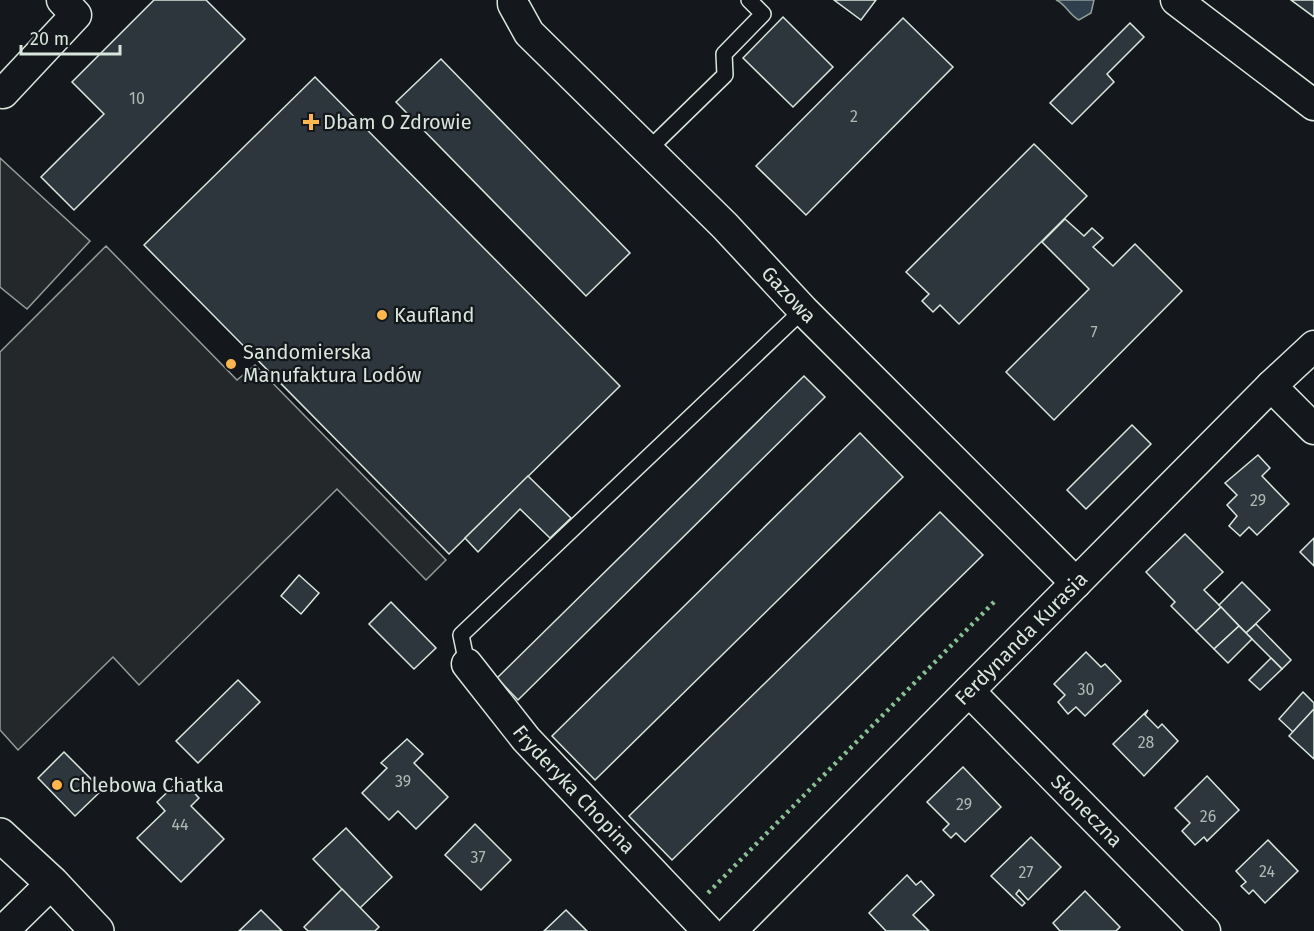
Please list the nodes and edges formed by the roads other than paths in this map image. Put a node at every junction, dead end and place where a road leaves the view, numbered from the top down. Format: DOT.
graph roads {
  1 [pos="62,0"];
  2 [pos="513,0"];
  3 [pos="749,0"];
  4 [pos="1176,0"];
  5 [pos="0,90"];
  6 [pos="1314,105"];
  7 [pos="648,150"];
  8 [pos="804,310"];
  9 [pos="1314,346"];
  10 [pos="1271,386"];
  11 [pos="1314,429"];
  12 [pos="1076,583"];
  13 [pos="464,650"];
  14 [pos="969,691"];
  15 [pos="0,835"];
  16 [pos="52,883"];
  17 [pos="3,931"];
  18 [pos="97,931"];
  19 [pos="708,931"];
  20 [pos="731,931"];
  21 [pos="1205,931"];
  1 -- 5 [label="street"];
  2 -- 7 [label="street, Gazowa"];
  3 -- 7 [label="lane"];
  4 -- 6 [label="street"];
  7 -- 8 [label="street, Gazowa"];
  8 -- 12 [label="street, Gazowa"];
  8 -- 13 [label="lane"];
  9 -- 10 [label="street, Ferdynanda Kurasia"];
  10 -- 11 [label="street"];
  10 -- 12 [label="street, Ferdynanda Kurasia"];
  12 -- 14 [label="street, Ferdynanda Kurasia"];
  13 -- 19 [label="street, Fryderyka Chopina"];
  14 -- 20 [label="street, Ferdynanda Kurasia"];
  14 -- 21 [label="street, Słoneczna"];
  15 -- 16 [label="street"];
  16 -- 17 [label="street"];
  16 -- 18 [label="street"];
}
